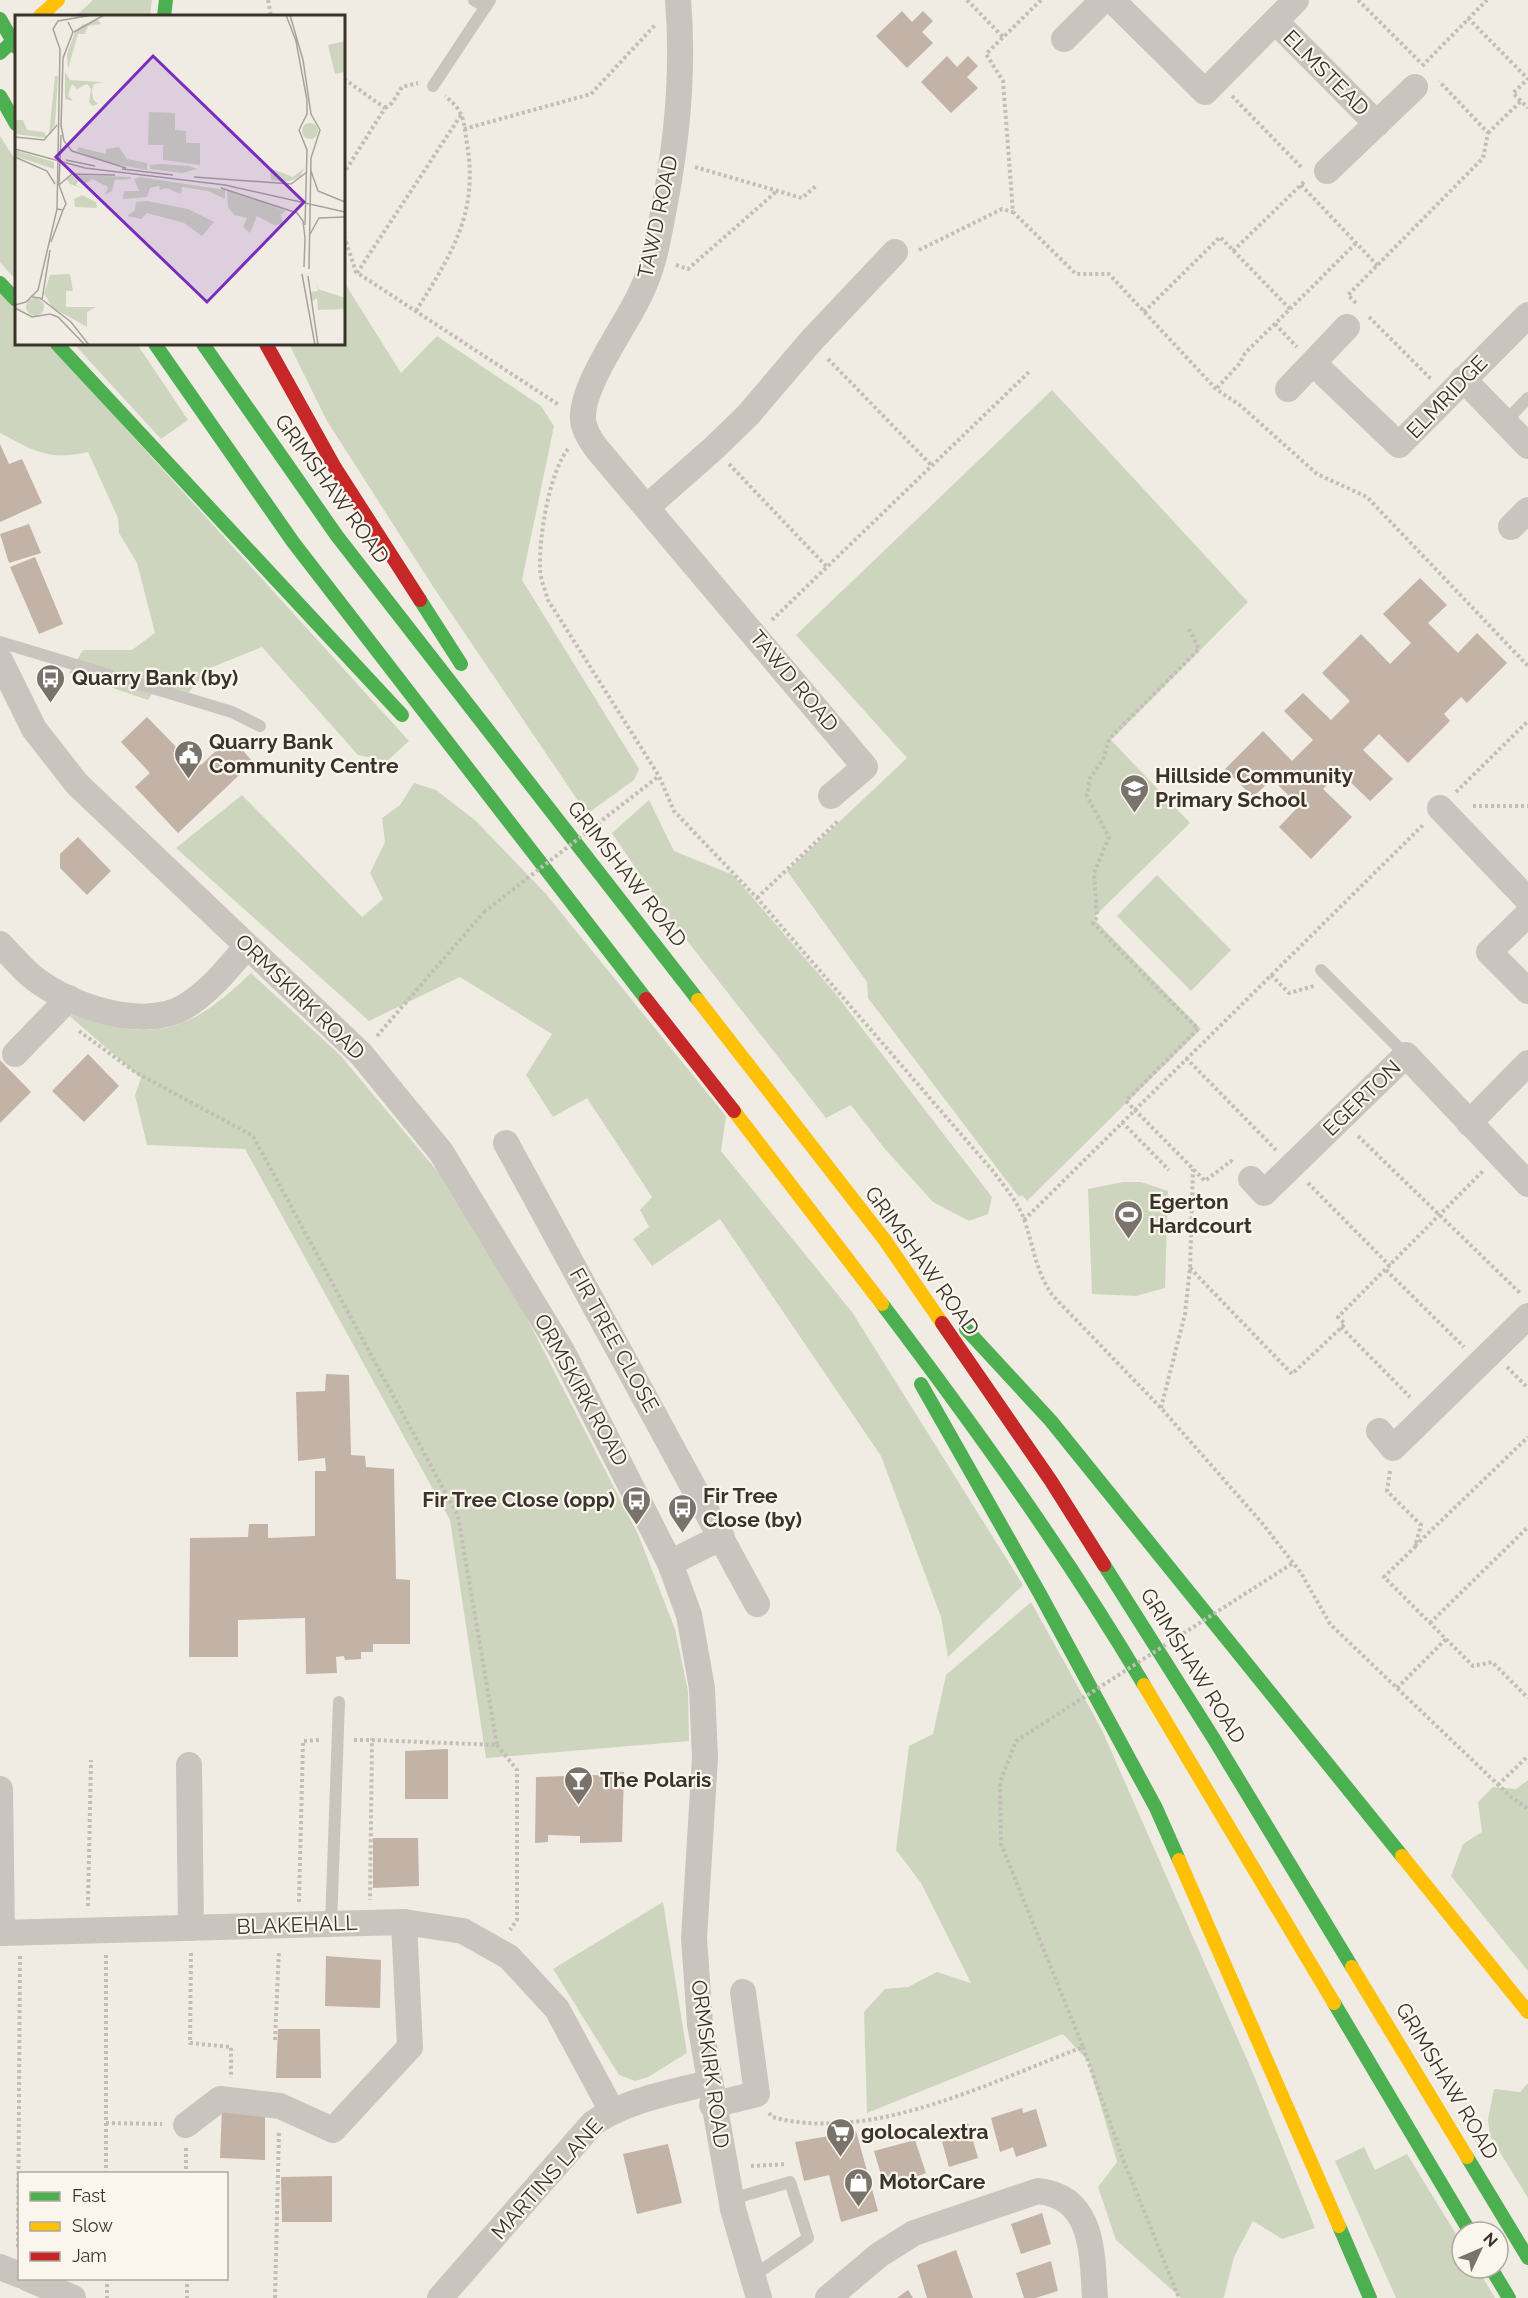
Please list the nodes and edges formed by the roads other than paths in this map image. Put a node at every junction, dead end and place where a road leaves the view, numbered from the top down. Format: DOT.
graph roads {
  1 [pos="58,0"];
  2 [pos="166,0"];
  3 [pos="474,0"];
  4 [pos="1103,0"];
  5 [pos="1112,0"];
  6 [pos="1296,0"];
  7 [pos="488,4"];
  8 [pos="670,9"];
  9 [pos="41,15"];
  10 [pos="164,15"];
  11 [pos="0,19"];
  12 [pos="1275,21"];
  13 [pos="15,39"];
  14 [pos="1064,39"];
  15 [pos="15,45"];
  16 [pos="0,53"];
  17 [pos="1419,76"];
  18 [pos="433,86"];
  19 [pos="0,96"];
  20 [pos="15,122"];
  21 [pos="1377,124"];
  22 [pos="1327,171"];
  23 [pos="895,252"];
  24 [pos="0,283"];
  25 [pos="15,299"];
  26 [pos="1528,315"];
  27 [pos="1347,327"];
  28 [pos="58,345"];
  29 [pos="156,345"];
  30 [pos="204,345"];
  31 [pos="267,345"];
  32 [pos="1313,363"];
  33 [pos="1464,379"];
  34 [pos="1288,389"];
  35 [pos="1528,398"];
  36 [pos="1505,422"];
  37 [pos="1528,446"];
  38 [pos="647,507"];
  39 [pos="0,642"];
  40 [pos="0,660"];
  41 [pos="466,672"];
  42 [pos="491,711"];
  43 [pos="260,726"];
  44 [pos="412,726"];
  45 [pos="437,752"];
  46 [pos="831,796"];
  47 [pos="1441,807"];
  48 [pos="567,830"];
  49 [pos="534,857"];
  50 [pos="1528,900"];
  51 [pos="1528,914"];
  52 [pos="0,944"];
  53 [pos="247,946"];
  54 [pos="1321,970"];
  55 [pos="1528,991"];
  56 [pos="62,1005"];
  57 [pos="15,1054"];
  58 [pos="1406,1055"];
  59 [pos="1528,1063"];
  60 [pos="1469,1123"];
  61 [pos="506,1143"];
  62 [pos="1251,1179"];
  63 [pos="1528,1184"];
  64 [pos="884,1239"];
  65 [pos="849,1261"];
  66 [pos="1528,1317"];
  67 [pos="1386,1439"];
  68 [pos="722,1537"];
  69 [pos="670,1563"];
  70 [pos="757,1604"];
  71 [pos="339,1702"];
  72 [pos="189,1765"];
  73 [pos="0,1789"];
  74 [pos="404,1922"];
  75 [pos="331,1924"];
  76 [pos="191,1928"];
  77 [pos="7,1933"];
  78 [pos="743,1992"];
  79 [pos="1528,2012"];
  80 [pos="710,2094"];
  81 [pos="612,2110"];
  82 [pos="186,2125"];
  83 [pos="732,2199"];
  84 [pos="1463,2220"];
  85 [pos="1528,2258"];
  86 [pos="30,2280"];
  87 [pos="1498,2280"];
  88 [pos="755,2288"];
  89 [pos="73,2298"];
  90 [pos="441,2298"];
  91 [pos="828,2298"];
  92 [pos="1095,2298"];
  93 [pos="1370,2298"];
  94 [pos="1509,2298"];
  1 -- 9 [label="main road"];
  2 -- 10 [label="main road"];
  3 -- 7 [label="lane"];
  4 -- 14 [label="street"];
  5 -- 12 [label="street, ELMSTEAD"];
  6 -- 12 [label="street, ELMSTEAD"];
  7 -- 18 [label="lane"];
  8 -- 38 [label="street, TAWD ROAD"];
  11 -- 15 [label="main road"];
  12 -- 21 [label="street, ELMSTEAD"];
  13 -- 16 [label="main road, bridge"];
  17 -- 21 [label="street, ELMSTEAD"];
  19 -- 20 [label="main road"];
  21 -- 22 [label="street, ELMSTEAD"];
  23 -- 38 [label="street"];
  24 -- 25 [label="main road"];
  26 -- 33 [label="street, ELMRIDGE"];
  27 -- 32 [label="street"];
  28 -- 44 [label="main road"];
  29 -- 49 [label="main road"];
  30 -- 48 [label="main road, GRIMSHAW ROAD"];
  31 -- 41 [label="main road"];
  32 -- 33 [label="street, ELMRIDGE"];
  32 -- 34 [label="street"];
  33 -- 36 [label="street"];
  35 -- 36 [label="lane"];
  36 -- 37 [label="street"];
  38 -- 46 [label="street, TAWD ROAD"];
  39 -- 43 [label="lane"];
  40 -- 53 [label="street, ORMSKIRK ROAD"];
  42 -- 48 [label="main road"];
  45 -- 49 [label="main road"];
  47 -- 50 [label="street"];
  48 -- 64 [label="main road, GRIMSHAW ROAD"];
  49 -- 65 [label="main road"];
  51 -- 55 [label="street"];
  52 -- 56 [label="street"];
  53 -- 56 [label="street"];
  53 -- 69 [label="street, ORMSKIRK ROAD"];
  54 -- 58 [label="lane"];
  56 -- 57 [label="street"];
  58 -- 60 [label="street, EGERTON"];
  58 -- 62 [label="street, EGERTON"];
  59 -- 60 [label="street"];
  60 -- 63 [label="street, EGERTON"];
  61 -- 68 [label="street, FIR TREE CLOSE"];
  64 -- 79 [label="main road"];
  64 -- 85 [label="main road, GRIMSHAW ROAD"];
  65 -- 84 [label="main road"];
  65 -- 93 [label="main road"];
  66 -- 67 [label="street"];
  68 -- 69 [label="street"];
  68 -- 70 [label="street, FIR TREE CLOSE"];
  69 -- 80 [label="street, ORMSKIRK ROAD"];
  71 -- 75 [label="lane"];
  72 -- 76 [label="street"];
  73 -- 77 [label="street"];
  74 -- 75 [label="street, BLAKEHALL"];
  74 -- 81 [label="street, BLAKEHALL"];
  74 -- 82 [label="street"];
  75 -- 76 [label="street, BLAKEHALL"];
  76 -- 77 [label="street, BLAKEHALL"];
  78 -- 80 [label="street, MARTINS LANE"];
  80 -- 81 [label="street, MARTINS LANE"];
  80 -- 83 [label="street, ORMSKIRK ROAD"];
  81 -- 90 [label="street, MARTINS LANE"];
  83 -- 88 [label="street, ORMSKIRK ROAD"];
  83 -- 88 [label="lane"];
  86 -- 89 [label="street"];
  87 -- 94 [label="main road"];
  91 -- 92 [label="street"];
}
